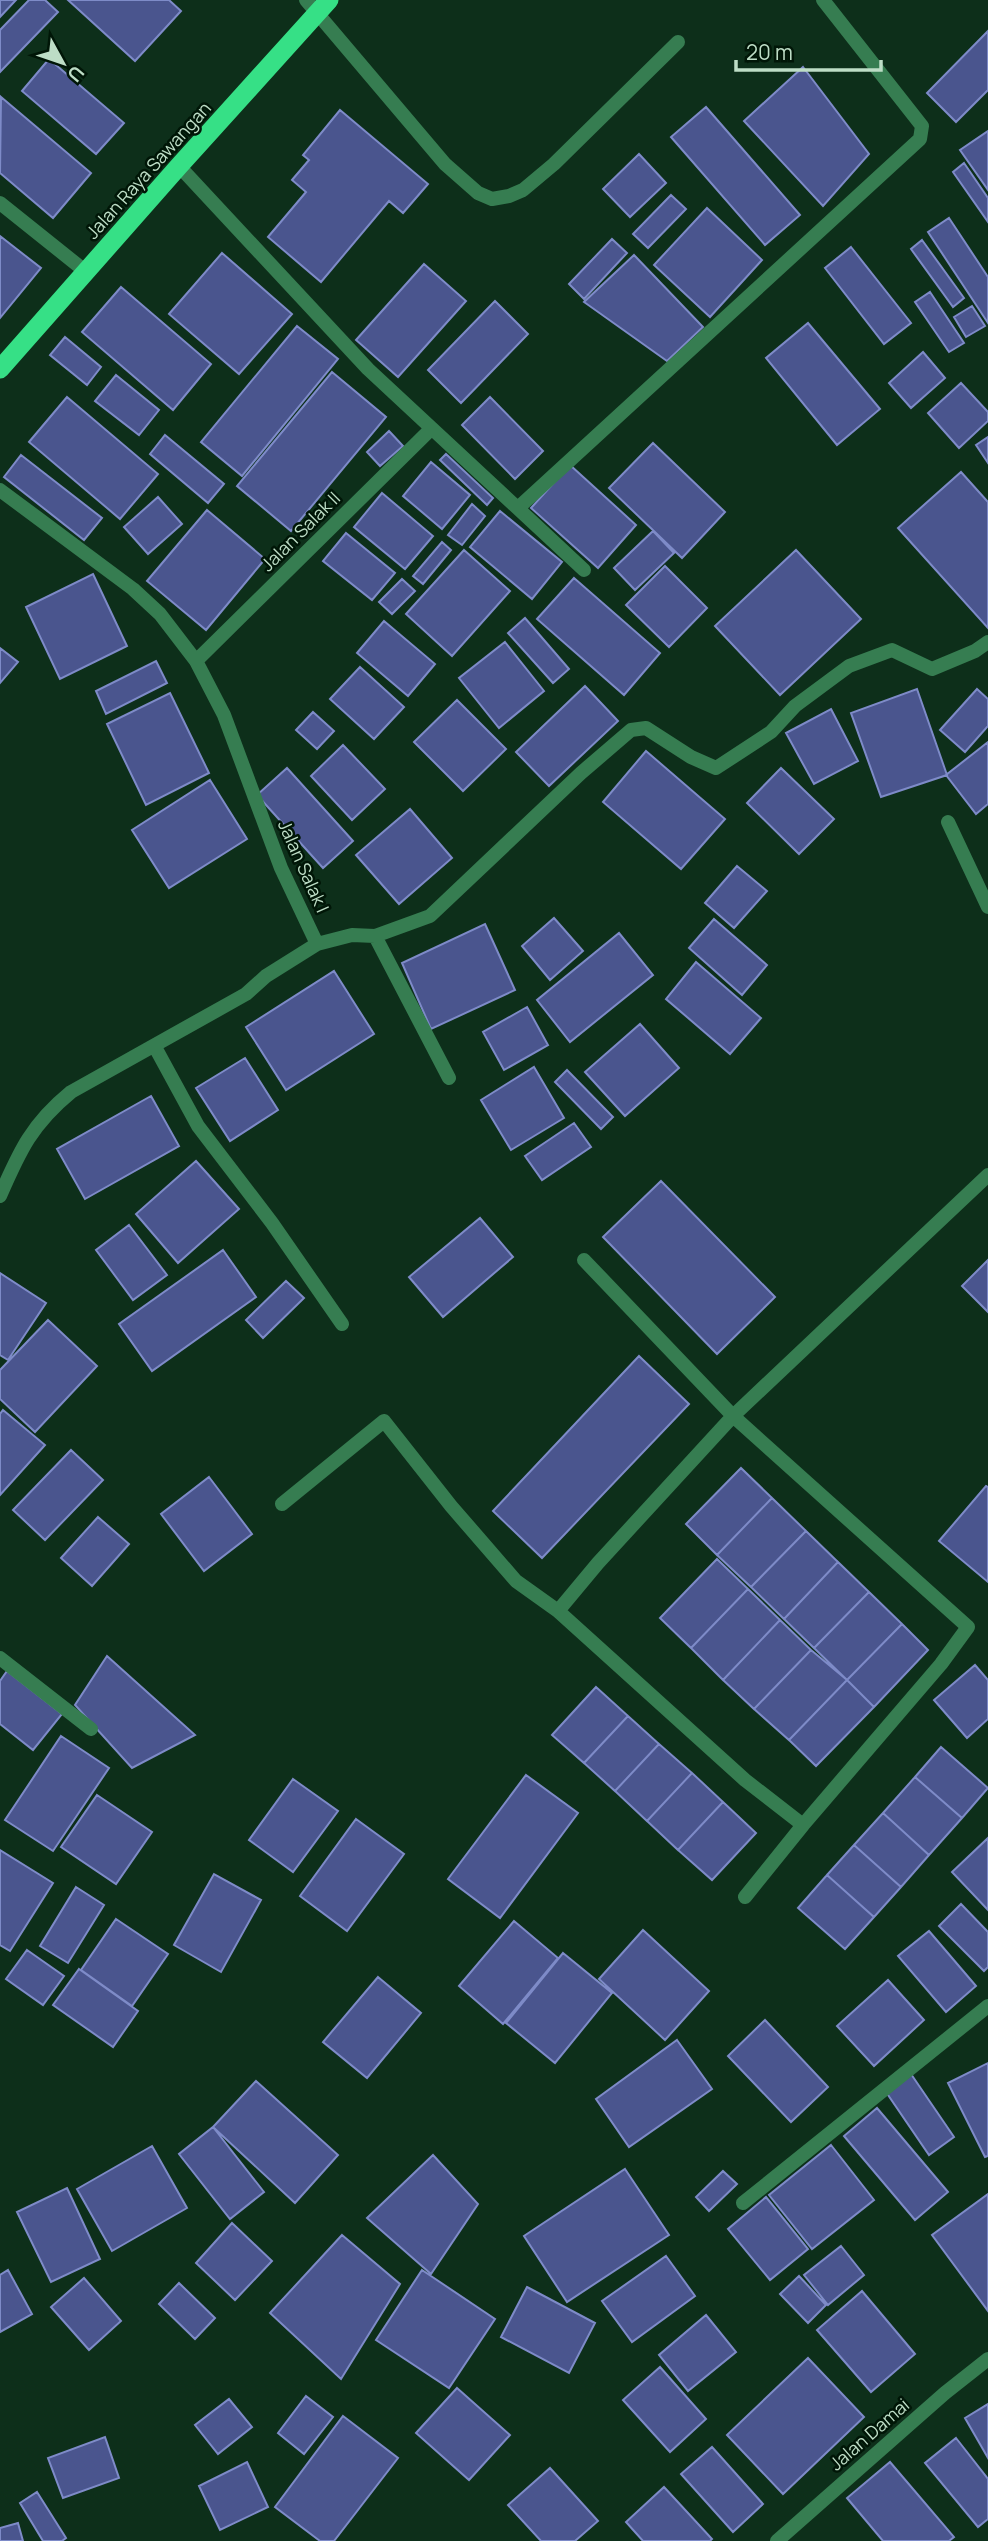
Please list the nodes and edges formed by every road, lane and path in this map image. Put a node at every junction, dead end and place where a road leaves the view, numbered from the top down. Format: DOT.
graph roads {
  1 [pos="823,0"];
  2 [pos="318,4"];
  3 [pos="678,42"];
  4 [pos="179,166"];
  5 [pos="0,203"];
  6 [pos="85,271"];
  7 [pos="0,369"];
  8 [pos="431,429"];
  9 [pos="0,490"];
  10 [pos="517,508"];
  11 [pos="584,570"];
  12 [pos="988,642"];
  13 [pos="196,661"];
  14 [pos="948,822"];
  15 [pos="988,907"];
  16 [pos="375,936"];
  17 [pos="317,944"];
  18 [pos="155,1047"];
  19 [pos="449,1078"];
  20 [pos="988,1175"];
  21 [pos="0,1196"];
  22 [pos="584,1260"];
  23 [pos="342,1325"];
  24 [pos="733,1416"];
  25 [pos="282,1504"];
  26 [pos="558,1611"];
  27 [pos="0,1658"];
  28 [pos="92,1729"];
  29 [pos="803,1825"];
  30 [pos="745,1897"];
  31 [pos="988,2006"];
  32 [pos="743,2203"];
  33 [pos="988,2359"];
  34 [pos="777,2541"];
  1 -- 10 [label="street"];
  2 -- 3 [label="street"];
  2 -- 4 [label="highway, Jalan Raya Sawangan"];
  4 -- 6 [label="highway, Jalan Raya Sawangan"];
  4 -- 8 [label="street"];
  5 -- 6 [label="street"];
  6 -- 7 [label="highway, Jalan Raya Sawangan"];
  8 -- 10 [label="street"];
  8 -- 13 [label="street, Jalan Salak II"];
  9 -- 13 [label="street, Jalan Salak I"];
  10 -- 11 [label="street"];
  12 -- 16 [label="street"];
  13 -- 17 [label="street, Jalan Salak I"];
  14 -- 15 [label="street"];
  16 -- 17 [label="street"];
  16 -- 19 [label="street"];
  17 -- 18 [label="street"];
  18 -- 21 [label="street"];
  18 -- 23 [label="street"];
  20 -- 24 [label="street"];
  22 -- 24 [label="street"];
  24 -- 26 [label="street"];
  24 -- 29 [label="street"];
  25 -- 26 [label="street"];
  26 -- 29 [label="street"];
  27 -- 28 [label="street"];
  29 -- 30 [label="street"];
  31 -- 32 [label="street"];
  33 -- 34 [label="street, Jalan Damai"];
}
